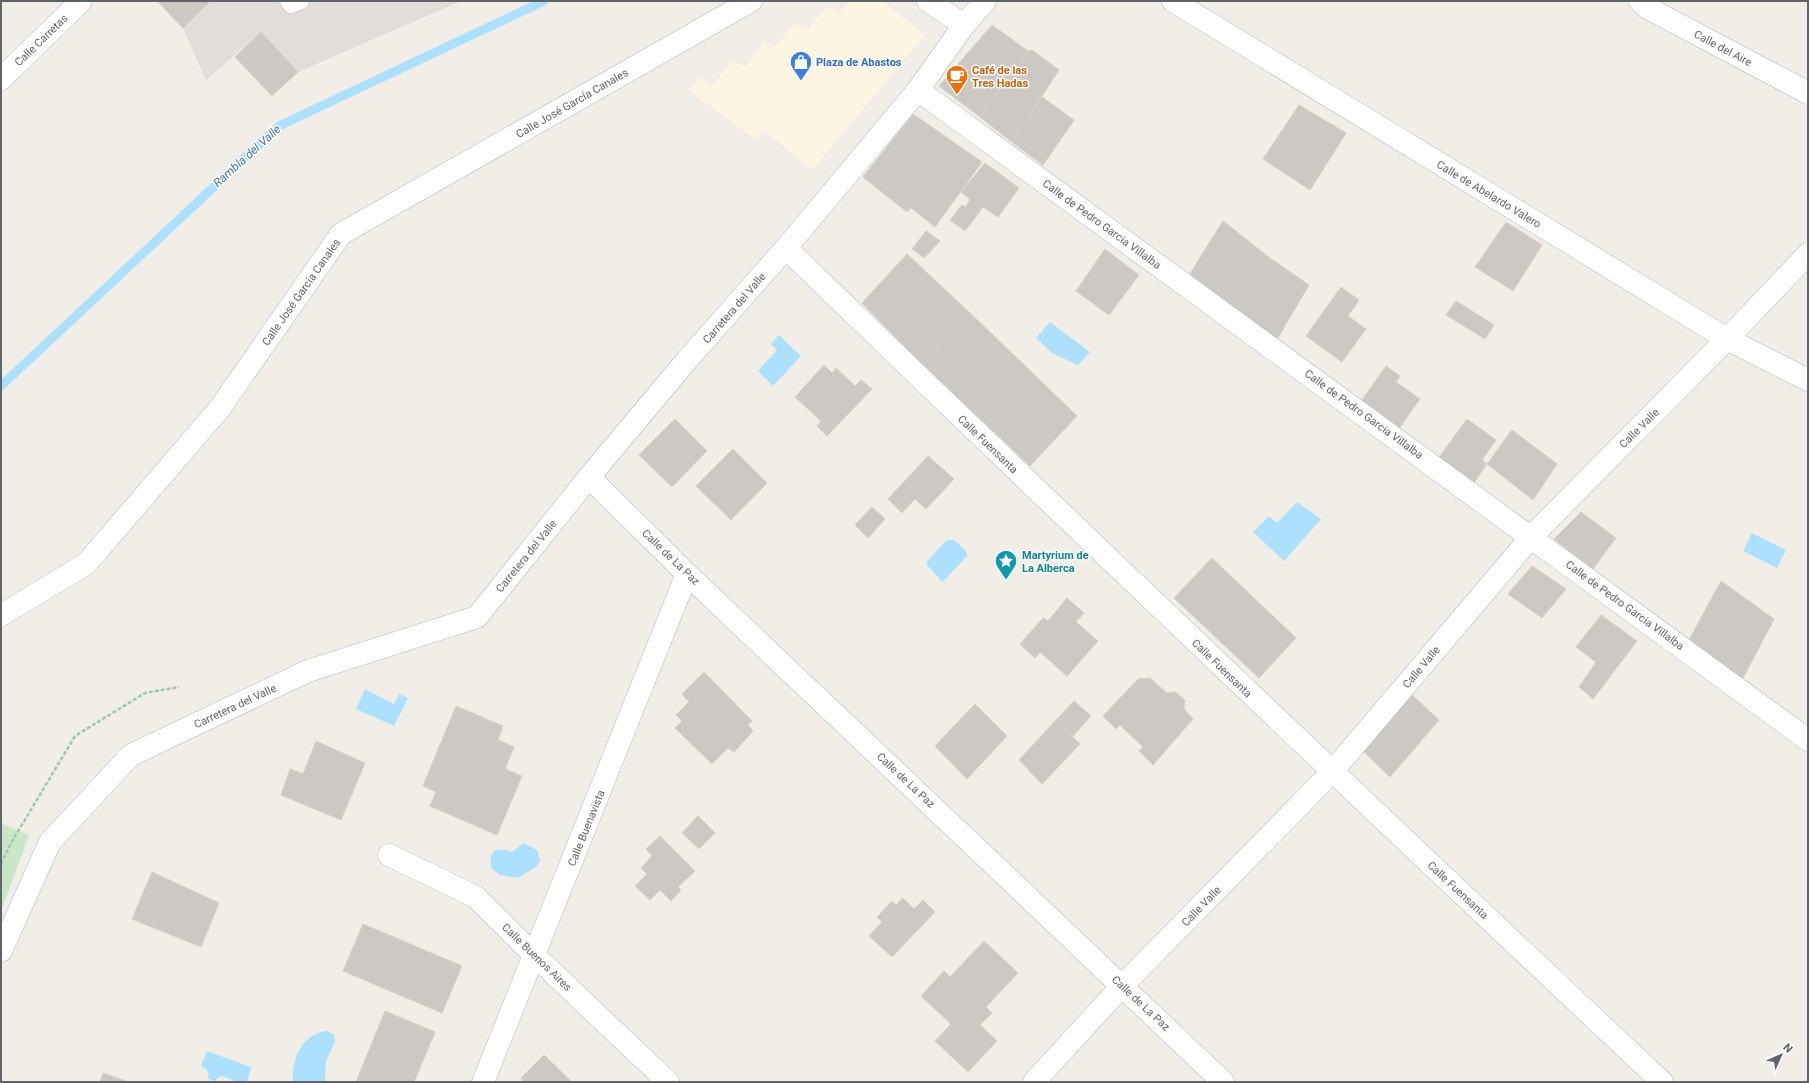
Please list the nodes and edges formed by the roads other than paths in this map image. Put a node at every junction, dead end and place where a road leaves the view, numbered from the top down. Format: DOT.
graph roads {
  1 [pos="81,1"];
  2 [pos="288,1"];
  3 [pos="302,1"];
  4 [pos="751,1"];
  5 [pos="928,1"];
  6 [pos="985,1"];
  7 [pos="1173,1"];
  8 [pos="1640,1"];
  9 [pos="964,25"];
  10 [pos="1,79"];
  11 [pos="918,90"];
  12 [pos="1808,93"];
  13 [pos="786,248"];
  14 [pos="1808,254"];
  15 [pos="1727,339"];
  16 [pos="1808,380"];
  17 [pos="589,477"];
  18 [pos="1532,536"];
  19 [pos="688,574"];
  20 [pos="1,615"];
  21 [pos="1808,740"];
  22 [pos="1332,772"];
  23 [pos="389,855"];
  24 [pos="1,951"];
  25 [pos="535,956"];
  26 [pos="1122,986"];
  27 [pos="483,1082"];
  28 [pos="668,1082"];
  29 [pos="1034,1082"];
  30 [pos="1224,1082"];
  31 [pos="1662,1082"];
  1 -- 10 [label="street, Calle Carretas"];
  2 -- 3 [label="lane"];
  4 -- 20 [label="street, Calle José García Canales"];
  5 -- 9 [label="street"];
  6 -- 9 [label="street, Carretera del Valle"];
  7 -- 15 [label="street, Calle de Abelardo Valero"];
  8 -- 12 [label="street, Calle del Aire"];
  9 -- 11 [label="street, Carretera del Valle"];
  11 -- 13 [label="street, Carretera del Valle"];
  11 -- 18 [label="street, Calle de Pedro Garcia Villalba"];
  13 -- 17 [label="street, Carretera del Valle"];
  13 -- 22 [label="street, Calle Fuensanta"];
  14 -- 15 [label="street, Calle Valle"];
  15 -- 16 [label="street, Calle de Abelardo Valero"];
  15 -- 18 [label="street, Calle Valle"];
  17 -- 19 [label="street, Calle de La Paz"];
  17 -- 24 [label="street, Carretera del Valle"];
  18 -- 21 [label="street, Calle de Pedro Garcia Villalba"];
  18 -- 22 [label="street, Calle Valle"];
  19 -- 25 [label="street, Calle Buenavista"];
  19 -- 26 [label="street, Calle de La Paz"];
  22 -- 26 [label="street, Calle Valle"];
  22 -- 31 [label="street, Calle Fuensanta"];
  23 -- 25 [label="street, Calle Buenos Aires"];
  25 -- 27 [label="street, Calle Buenavista"];
  25 -- 28 [label="street, Calle Buenos Aires"];
  26 -- 29 [label="street, Calle Valle"];
  26 -- 30 [label="street, Calle de La Paz"];
}
